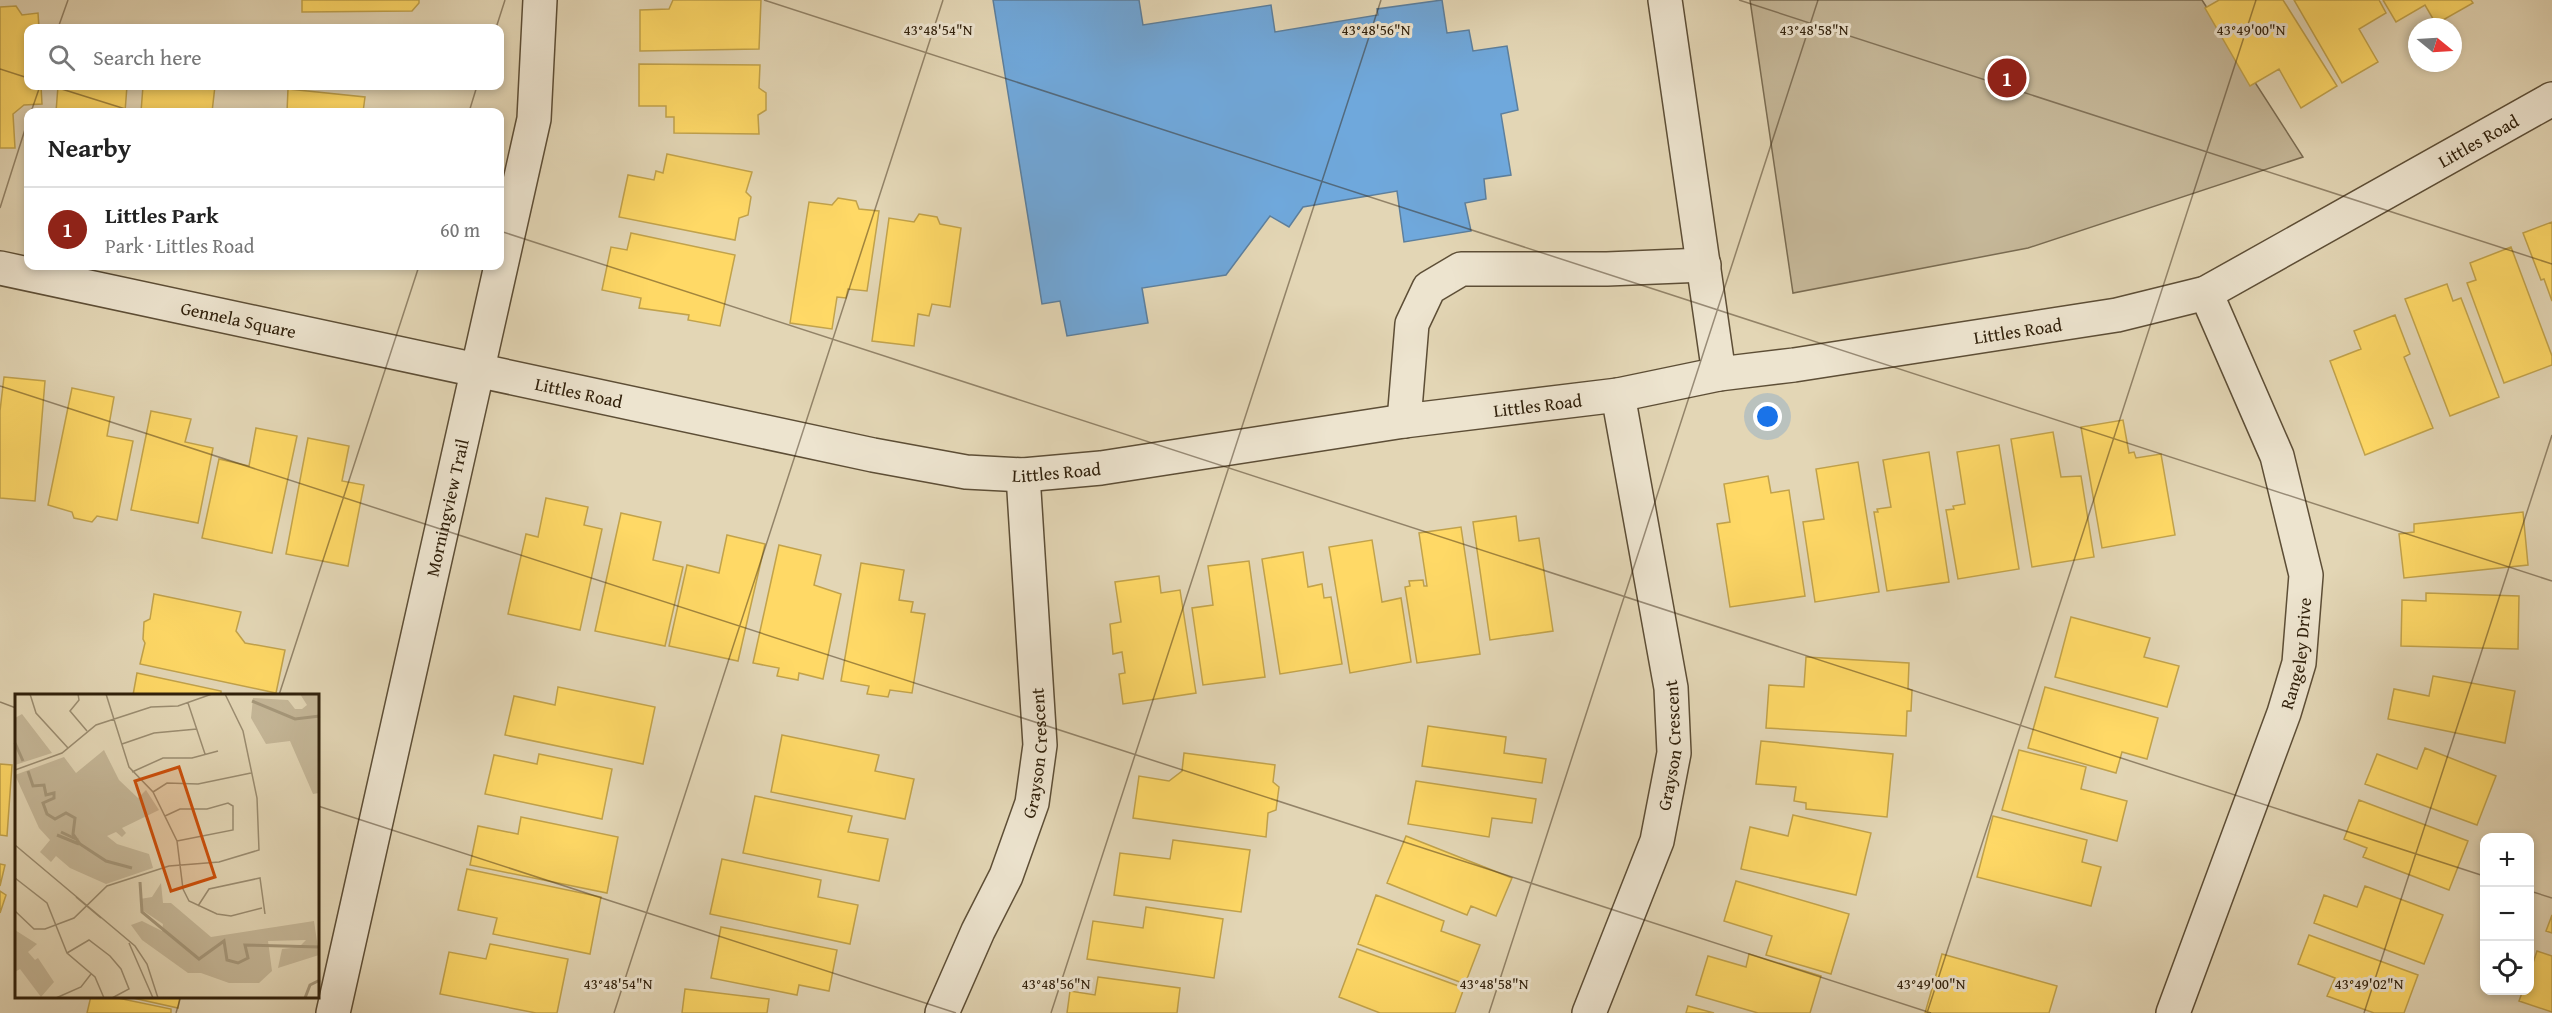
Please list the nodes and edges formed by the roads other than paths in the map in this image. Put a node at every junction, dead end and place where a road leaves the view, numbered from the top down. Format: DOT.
graph roads {
  1 [pos="540,0"];
  2 [pos="1665,0"];
  3 [pos="2552,99"];
  4 [pos="504,253"];
  5 [pos="1704,265"];
  6 [pos="0,267"];
  7 [pos="500,270"];
  8 [pos="2206,293"];
  9 [pos="478,370"];
  10 [pos="1719,374"];
  11 [pos="1618,395"];
  12 [pos="1404,421"];
  13 [pos="1023,475"];
  14 [pos="333,1013"];
  15 [pos="942,1013"];
  16 [pos="1589,1013"];
  17 [pos="2173,1013"];
  1 -- 4 [label="street, Morningview Trail"];
  2 -- 5 [label="street"];
  3 -- 8 [label="street, Littles Road"];
  5 -- 10 [label="street"];
  5 -- 12 [label="street"];
  6 -- 9 [label="street, Gennela Square"];
  7 -- 9 [label="street, Morningview Trail"];
  8 -- 10 [label="street, Littles Road"];
  8 -- 17 [label="street, Rangeley Drive"];
  9 -- 13 [label="street, Littles Road"];
  9 -- 14 [label="street, Morningview Trail"];
  10 -- 11 [label="street, Littles Road"];
  11 -- 12 [label="street, Littles Road"];
  11 -- 16 [label="street, Grayson Crescent"];
  12 -- 13 [label="street, Littles Road"];
  13 -- 15 [label="street, Grayson Crescent"];
}
